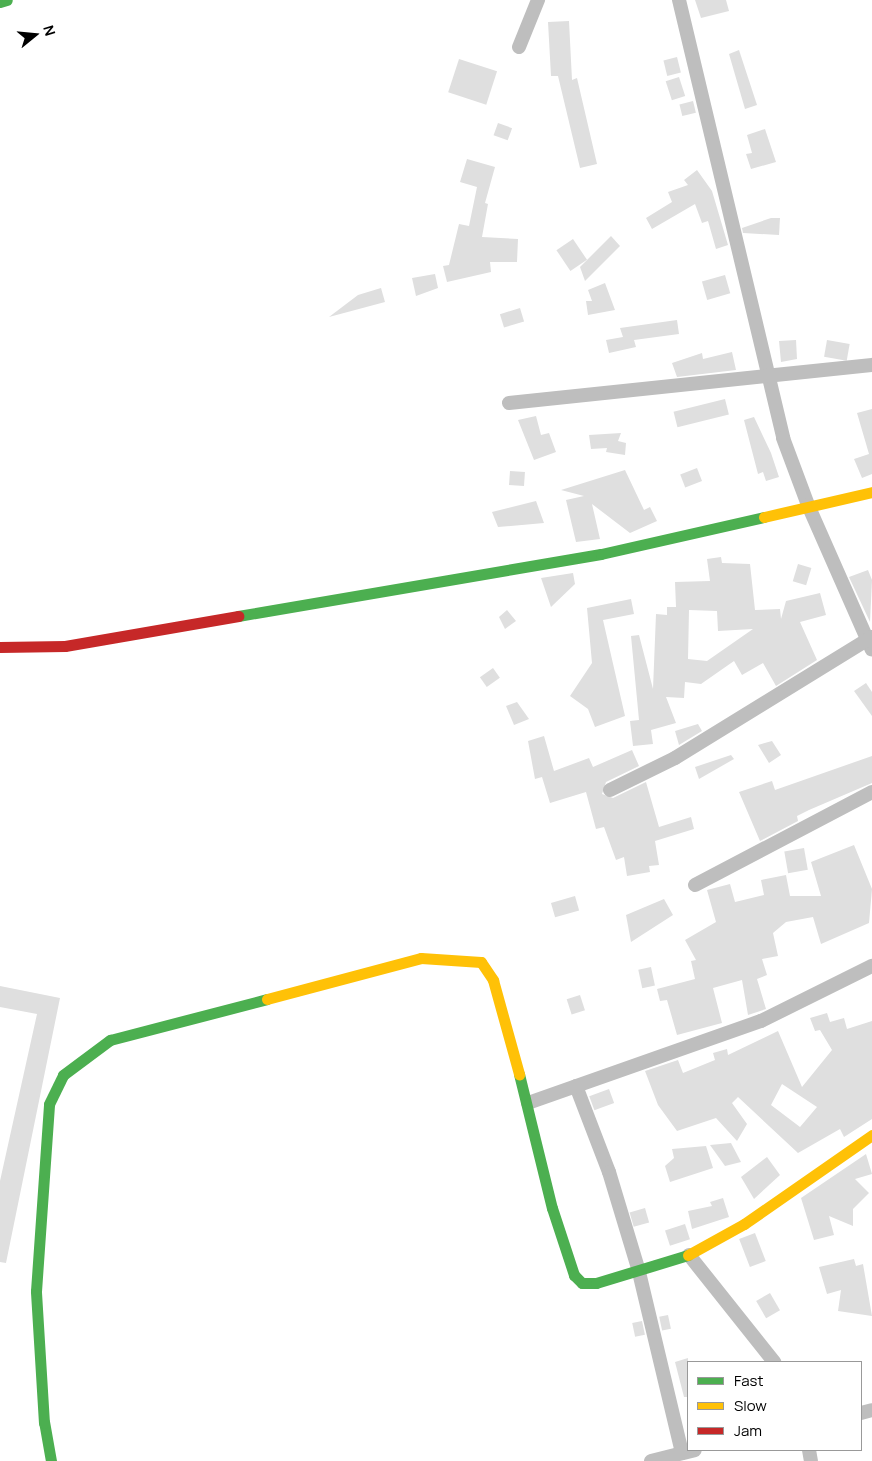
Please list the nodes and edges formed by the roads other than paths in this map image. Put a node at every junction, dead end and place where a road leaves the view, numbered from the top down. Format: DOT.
graph roads {
  1 [pos="7,0"];
  2 [pos="538,0"];
  3 [pos="678,0"];
  4 [pos="0,2"];
  5 [pos="519,47"];
  6 [pos="872,366"];
  7 [pos="766,377"];
  8 [pos="509,403"];
  9 [pos="872,492"];
  10 [pos="808,505"];
  11 [pos="870,642"];
  12 [pos="0,647"];
  13 [pos="610,790"];
  14 [pos="872,792"];
  15 [pos="695,885"];
  16 [pos="872,966"];
  17 [pos="576,1086"];
  18 [pos="528,1103"];
  19 [pos="872,1135"];
  20 [pos="689,1255"];
  21 [pos="638,1268"];
  22 [pos="773,1361"];
  23 [pos="687,1444"];
  24 [pos="689,1451"];
  25 [pos="51,1461"];
  26 [pos="651,1461"];
  1 -- 4 [label="main road"];
  2 -- 5 [label="street"];
  3 -- 7 [label="street"];
  6 -- 7 [label="street"];
  7 -- 8 [label="street"];
  7 -- 10 [label="street"];
  9 -- 10 [label="main road"];
  10 -- 11 [label="street"];
  10 -- 12 [label="main road"];
  11 -- 13 [label="street"];
  14 -- 15 [label="street"];
  16 -- 17 [label="street"];
  17 -- 18 [label="street"];
  17 -- 21 [label="street"];
  18 -- 21 [label="main road"];
  18 -- 25 [label="main road"];
  19 -- 20 [label="main road"];
  20 -- 21 [label="main road"];
  20 -- 22 [label="street"];
  21 -- 23 [label="street"];
  24 -- 26 [label="street"];
}
